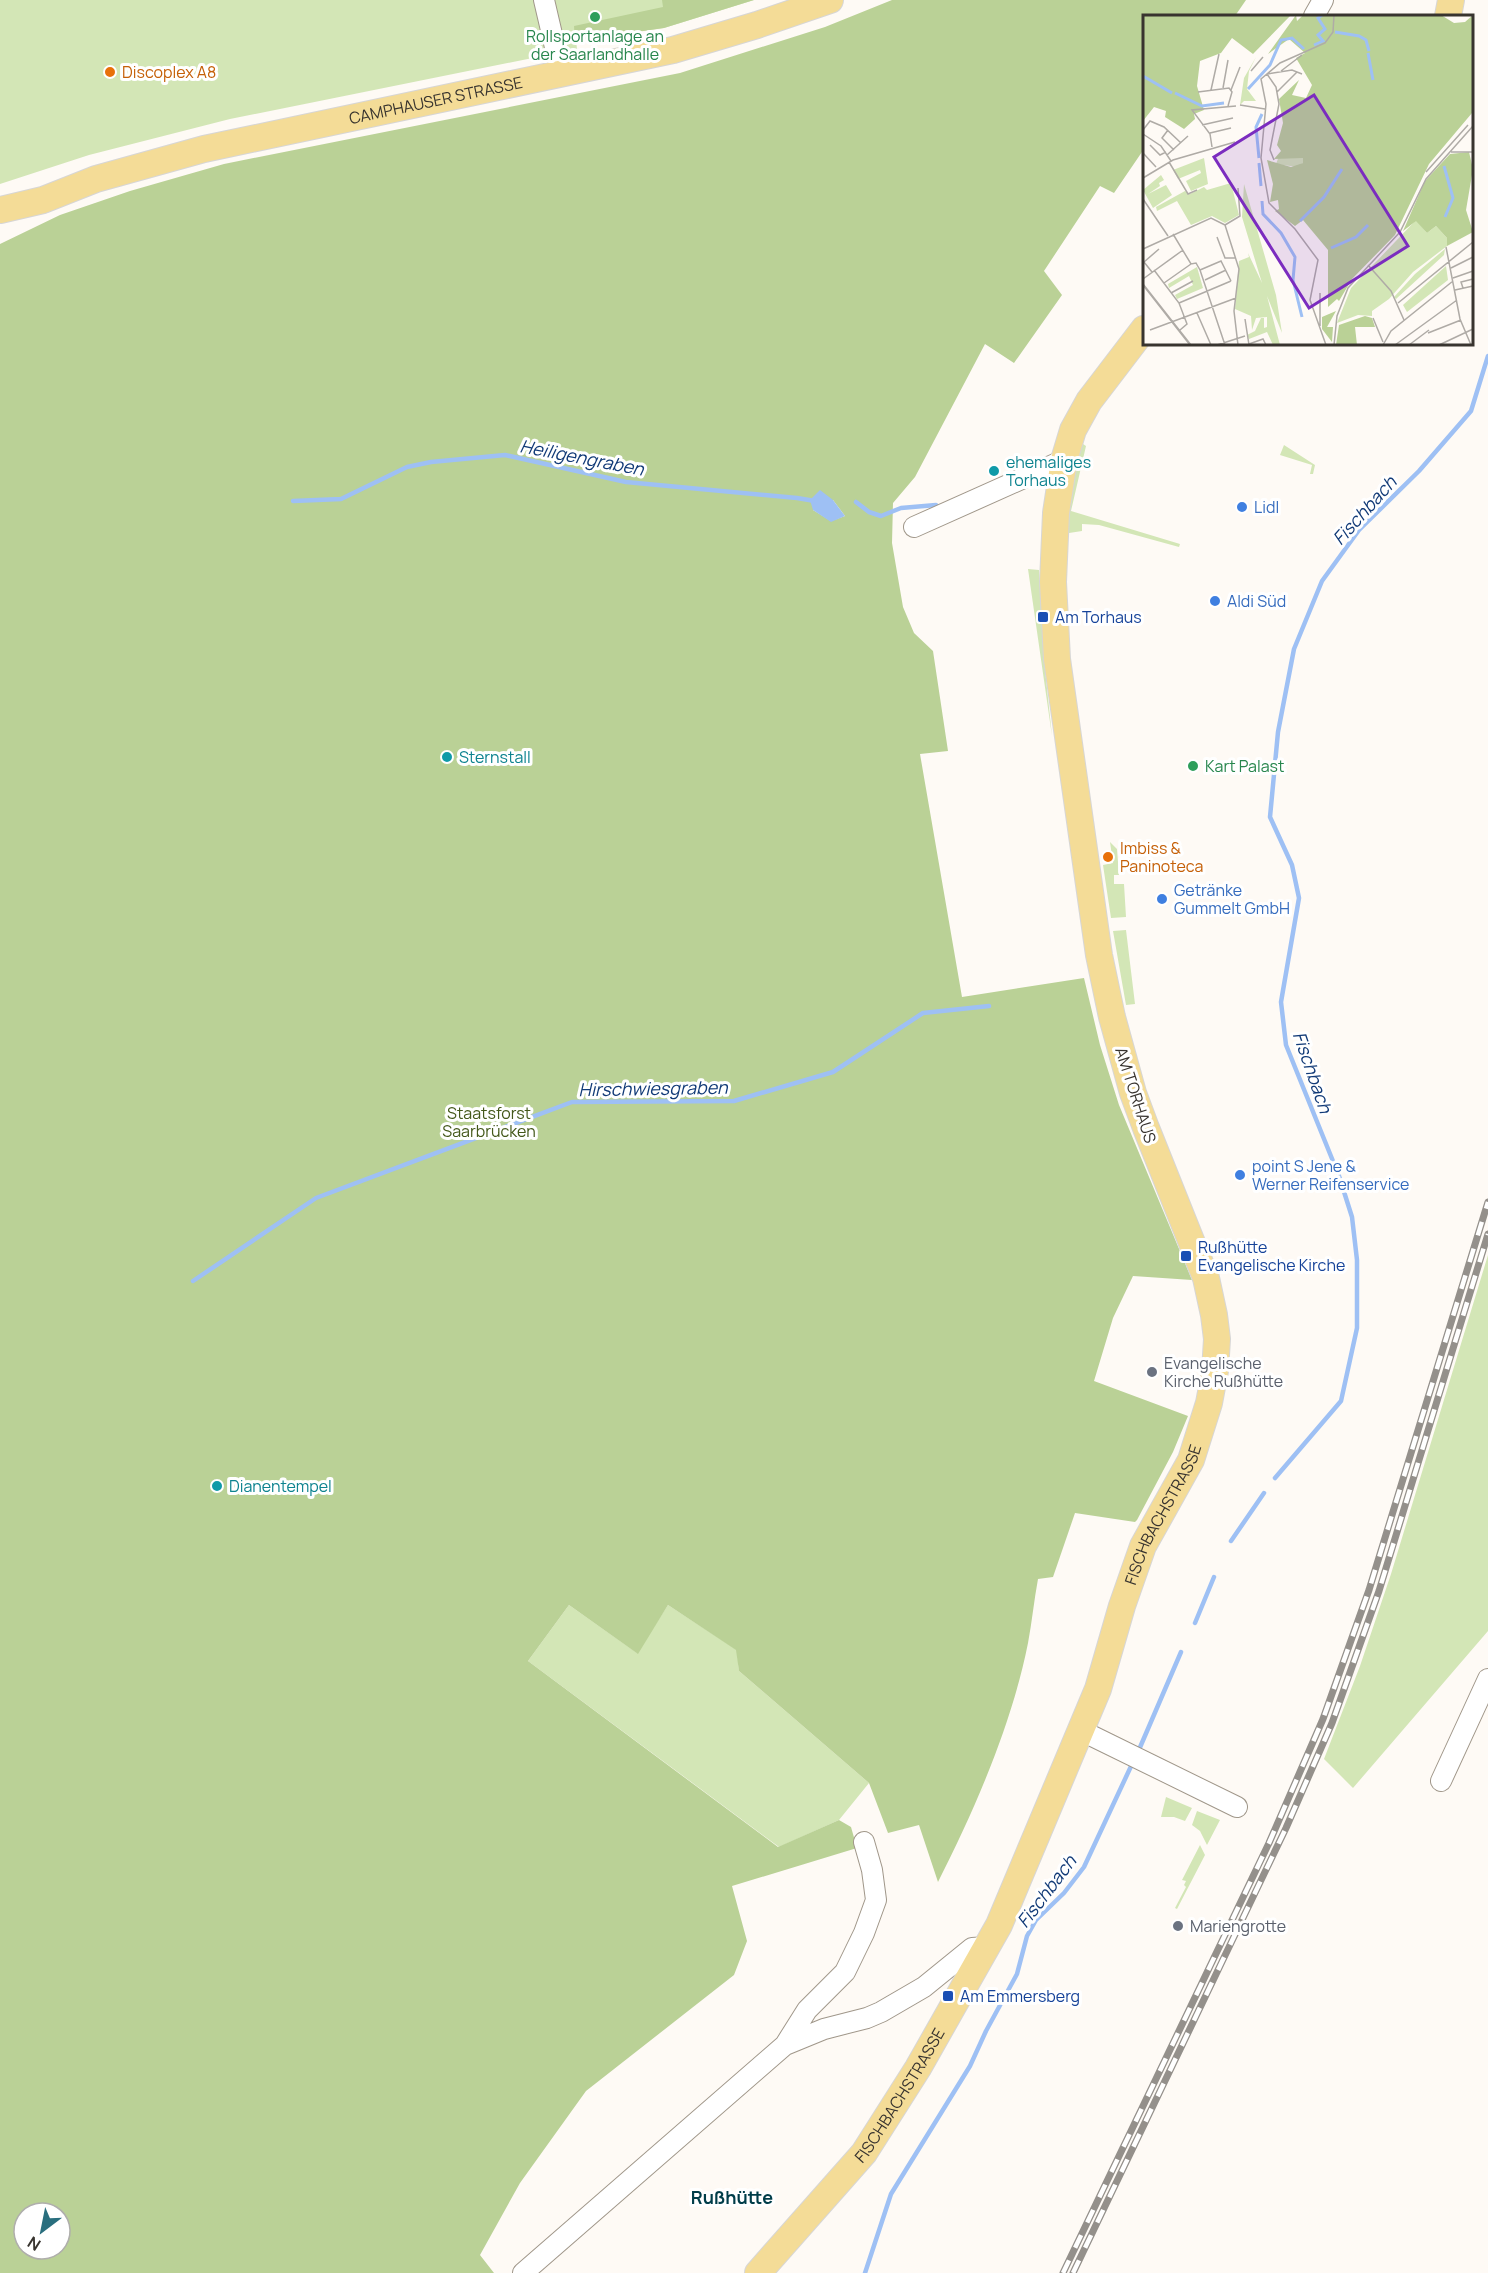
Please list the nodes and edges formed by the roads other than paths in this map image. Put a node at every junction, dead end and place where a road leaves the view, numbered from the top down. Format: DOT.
graph roads {
  1 [pos="544,0"];
  2 [pos="830,0"];
  3 [pos="1323,0"];
  4 [pos="1450,0"];
  5 [pos="1315,15"];
  6 [pos="1448,15"];
  7 [pos="561,73"];
  8 [pos="43,200"];
  9 [pos="0,210"];
  10 [pos="0,227"];
  11 [pos="1143,330"];
  12 [pos="1064,460"];
  13 [pos="914,527"];
  14 [pos="1210,1292"];
  15 [pos="1488,1679"];
  16 [pos="1082,1731"];
  17 [pos="1441,1781"];
  18 [pos="1237,1807"];
  19 [pos="864,1842"];
  20 [pos="987,1947"];
  21 [pos="785,2045"];
  22 [pos="523,2273"];
  23 [pos="758,2273"];
  1 -- 7 [label="street"];
  2 -- 7 [label="main road, CAMPHAUSER STRASSE"];
  3 -- 5 [label="street"];
  4 -- 6 [label="main road"];
  7 -- 8 [label="main road, CAMPHAUSER STRASSE"];
  8 -- 9 [label="main road, CAMPHAUSER STRASSE"];
  8 -- 10 [label="main road, CAMPHAUSER STRASSE"];
  11 -- 12 [label="main road, AM TORHAUS"];
  12 -- 13 [label="street"];
  12 -- 14 [label="main road, AM TORHAUS"];
  14 -- 16 [label="main road, FISCHBACHSTRASSE"];
  15 -- 17 [label="street"];
  16 -- 18 [label="street"];
  16 -- 20 [label="main road, FISCHBACHSTRASSE"];
  19 -- 21 [label="street"];
  20 -- 21 [label="street"];
  20 -- 23 [label="main road, FISCHBACHSTRASSE"];
  21 -- 22 [label="street"];
}
